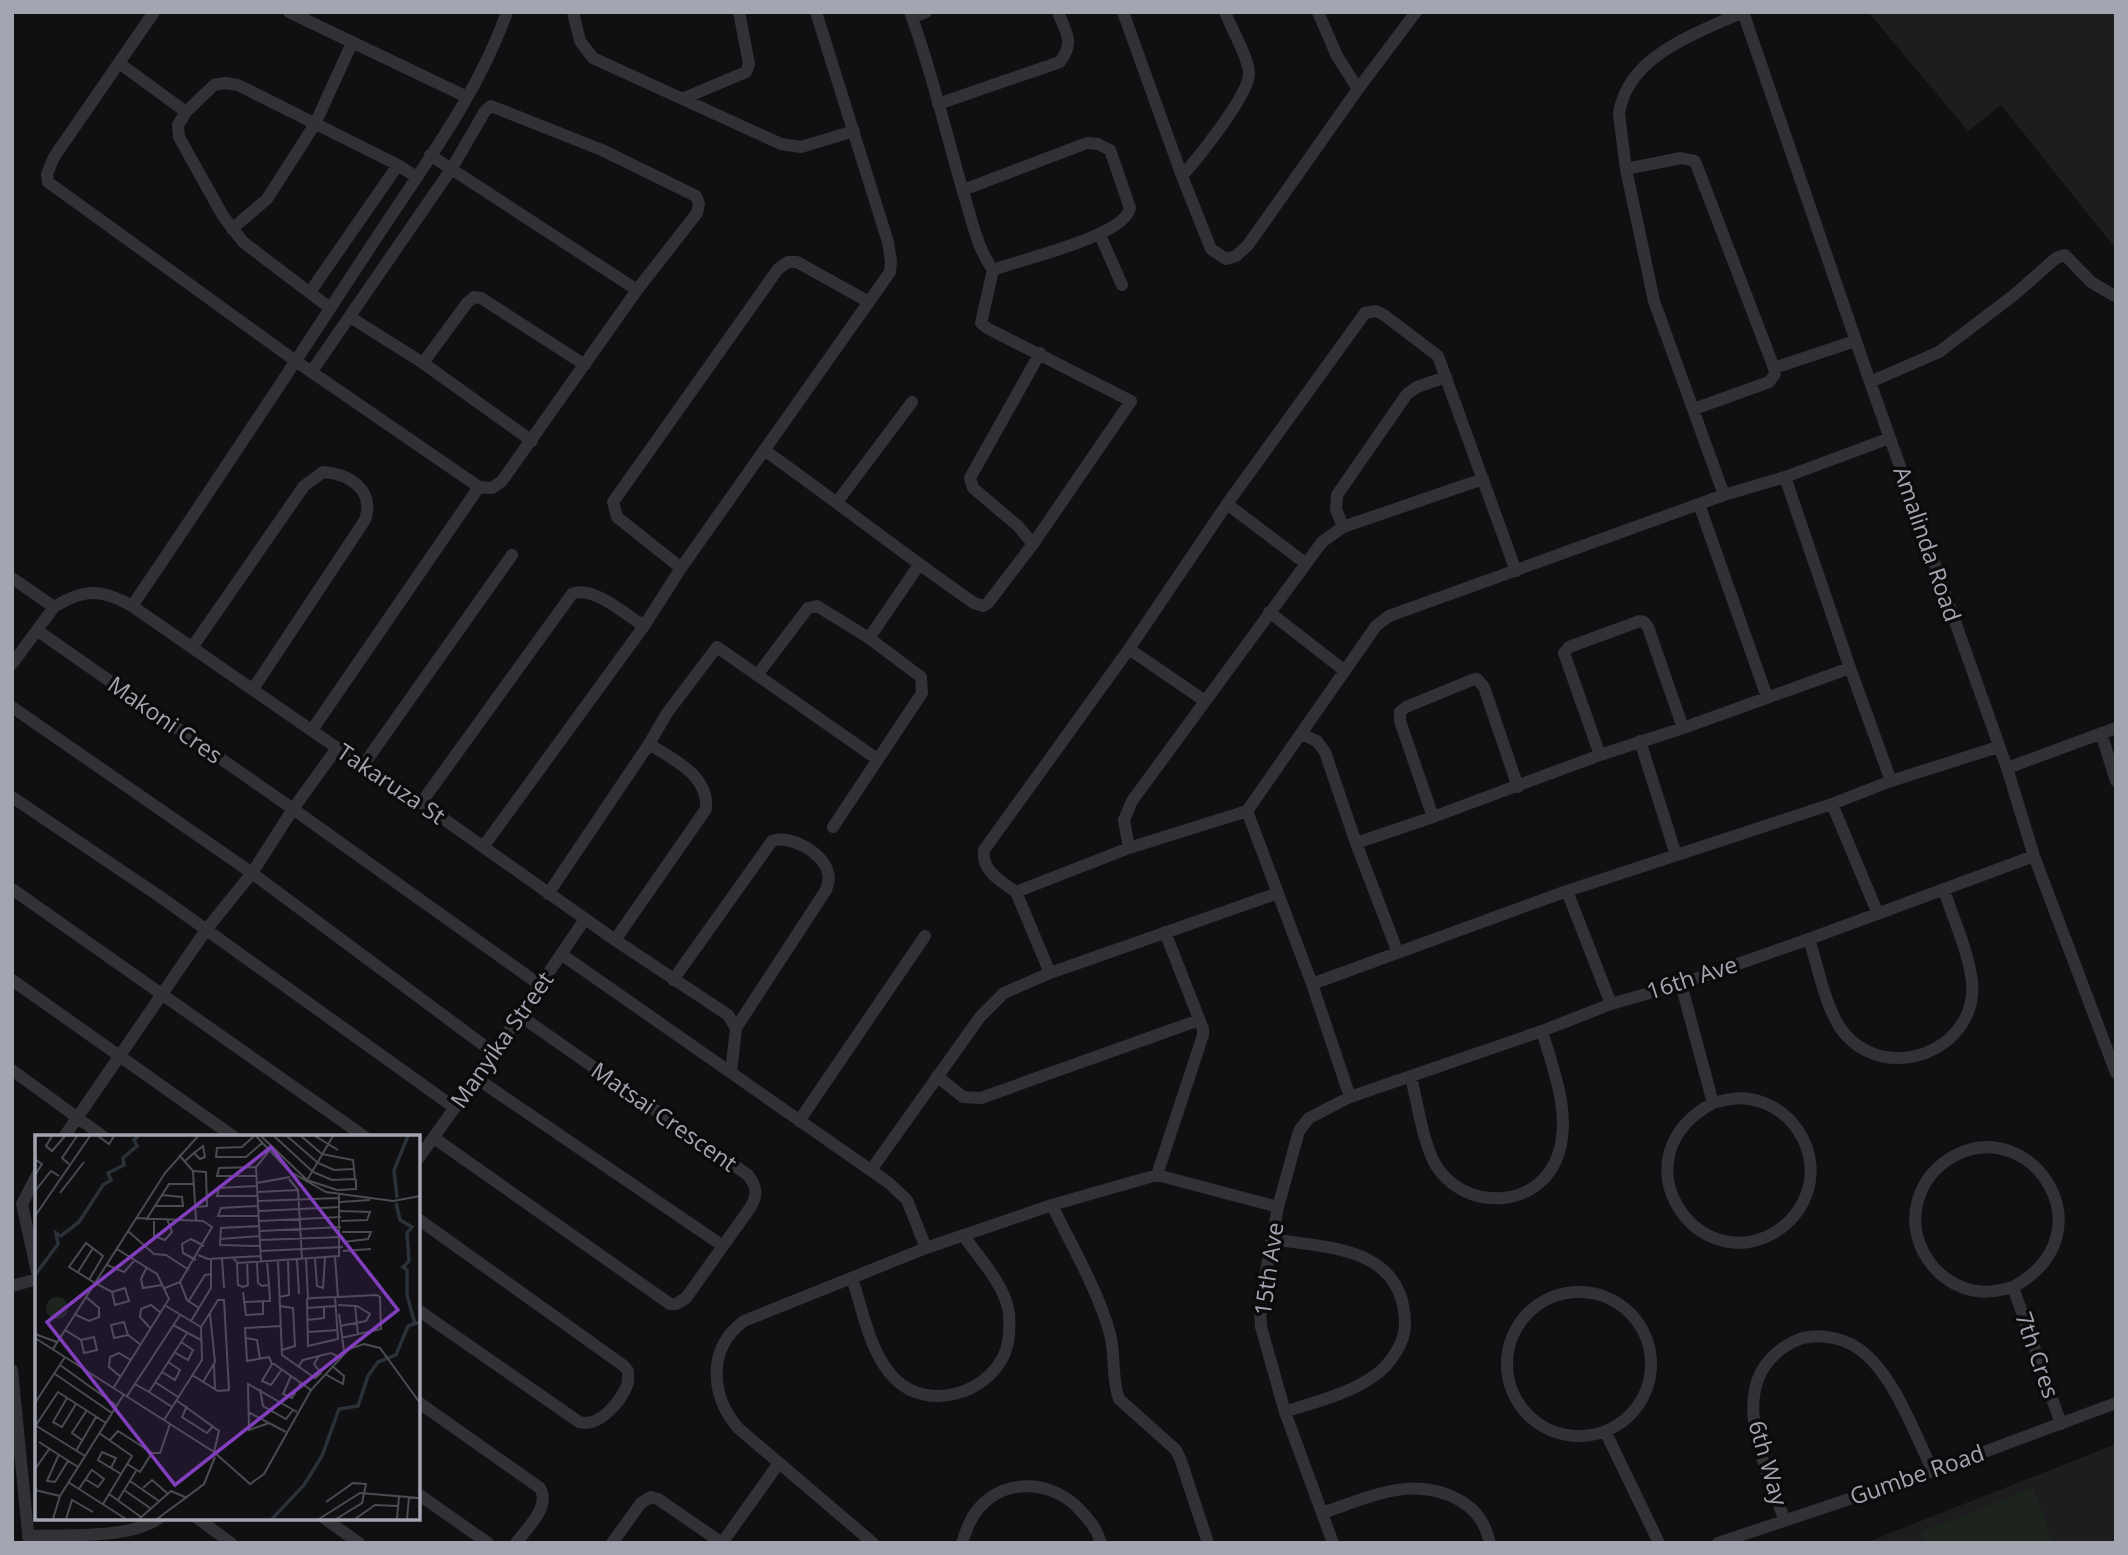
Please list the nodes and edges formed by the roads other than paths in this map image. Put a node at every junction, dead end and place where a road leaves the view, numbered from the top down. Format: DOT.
graph roads {
  1 [pos="154,12"];
  2 [pos="289,12"];
  3 [pos="507,12"];
  4 [pos="573,12"];
  5 [pos="739,12"];
  6 [pos="816,12"];
  7 [pos="926,12"];
  8 [pos="1058,12"];
  9 [pos="1123,12"];
  10 [pos="1224,12"];
  11 [pos="1318,12"];
  12 [pos="1416,12"];
  13 [pos="1743,12"];
  14 [pos="911,15"];
  15 [pos="352,43"];
  16 [pos="119,64"];
  17 [pos="1357,89"];
  18 [pos="467,97"];
  19 [pos="682,99"];
  20 [pos="938,104"];
  21 [pos="186,112"];
  22 [pos="315,124"];
  23 [pos="854,131"];
  24 [pos="430,155"];
  25 [pos="398,165"];
  26 [pos="452,168"];
  27 [pos="1626,169"];
  28 [pos="1182,176"];
  29 [pos="416,177"];
  30 [pos="963,190"];
  31 [pos="232,229"];
  32 [pos="1100,235"];
  33 [pos="993,270"];
  34 [pos="1122,285"];
  35 [pos="637,290"];
  36 [pos="310,292"];
  37 [pos="2115,297"];
  38 [pos="869,302"];
  39 [pos="330,308"];
  40 [pos="349,317"];
  41 [pos="1855,341"];
  42 [pos="1040,354"];
  43 [pos="297,362"];
  44 [pos="423,363"];
  45 [pos="585,365"];
  46 [pos="1774,368"];
  47 [pos="312,372"];
  48 [pos="1446,377"];
  49 [pos="1870,382"];
  50 [pos="912,402"];
  51 [pos="1694,409"];
  52 [pos="1890,438"];
  53 [pos="532,441"];
  54 [pos="764,450"];
  55 [pos="1785,477"];
  56 [pos="1483,478"];
  57 [pos="479,487"];
  58 [pos="1724,495"];
  59 [pos="837,502"];
  60 [pos="1227,504"];
  61 [pos="1699,504"];
  62 [pos="1343,527"];
  63 [pos="1033,544"];
  64 [pos="512,555"];
  65 [pos="1305,564"];
  66 [pos="919,565"];
  67 [pos="681,568"];
  68 [pos="1516,571"];
  69 [pos="12,578"];
  70 [pos="132,606"];
  71 [pos="54,607"];
  72 [pos="1269,612"];
  73 [pos="644,626"];
  74 [pos="37,631"];
  75 [pos="869,638"];
  76 [pos="193,646"];
  77 [pos="1129,649"];
  78 [pos="12,663"];
  79 [pos="1850,667"];
  80 [pos="1345,671"];
  81 [pos="758,674"];
  82 [pos="253,689"];
  83 [pos="1767,697"];
  84 [pos="1205,701"];
  85 [pos="12,707"];
  86 [pos="1683,728"];
  87 [pos="2116,728"];
  88 [pos="313,730"];
  89 [pos="2101,733"];
  90 [pos="1301,734"];
  91 [pos="1640,741"];
  92 [pos="649,744"];
  93 [pos="1998,747"];
  94 [pos="337,748"];
  95 [pos="1600,755"];
  96 [pos="877,759"];
  97 [pos="364,764"];
  98 [pos="2007,768"];
  99 [pos="2116,780"];
  100 [pos="1891,781"];
  101 [pos="1518,787"];
  102 [pos="12,797"];
  103 [pos="421,803"];
  104 [pos="1832,804"];
  105 [pos="293,808"];
  106 [pos="1247,811"];
  107 [pos="1433,817"];
  108 [pos="833,827"];
  109 [pos="1356,842"];
  110 [pos="483,847"];
  111 [pos="1129,848"];
  112 [pos="1676,855"];
  113 [pos="2034,856"];
  114 [pos="252,873"];
  115 [pos="12,889"];
  116 [pos="1944,890"];
  117 [pos="1567,891"];
  118 [pos="1016,892"];
  119 [pos="1278,893"];
  120 [pos="548,894"];
  121 [pos="1878,914"];
  122 [pos="585,919"];
  123 [pos="206,930"];
  124 [pos="1165,932"];
  125 [pos="925,936"];
  126 [pos="1809,939"];
  127 [pos="615,940"];
  128 [pos="1398,953"];
  129 [pos="561,954"];
  130 [pos="1050,973"];
  131 [pos="12,980"];
  132 [pos="673,980"];
  133 [pos="1312,984"];
  134 [pos="1681,984"];
  135 [pos="540,985"];
  136 [pos="163,994"];
  137 [pos="1611,1004"];
  138 [pos="519,1015"];
  139 [pos="1199,1020"];
  140 [pos="736,1028"];
  141 [pos="1542,1031"];
  142 [pos="494,1053"];
  143 [pos="121,1057"];
  144 [pos="12,1070"];
  145 [pos="731,1073"];
  146 [pos="2116,1073"];
  147 [pos="937,1076"];
  148 [pos="1411,1077"];
  149 [pos="476,1078"];
  150 [pos="1350,1097"];
  151 [pos="1713,1103"];
  152 [pos="455,1108"];
  153 [pos="78,1118"];
  154 [pos="799,1121"];
  155 [pos="65,1135"];
  156 [pos="101,1135"];
  157 [pos="231,1135"];
  158 [pos="362,1135"];
  159 [pos="435,1138"];
  160 [pos="420,1157"];
  161 [pos="870,1170"];
  162 [pos="1157,1175"];
  163 [pos="35,1178"];
  164 [pos="17,1204"];
  165 [pos="1052,1205"];
  166 [pos="1278,1206"];
  167 [pos="420,1220"];
  168 [pos="963,1235"];
  169 [pos="1272,1239"];
  170 [pos="723,1246"];
  171 [pos="926,1248"];
  172 [pos="35,1265"];
  173 [pos="852,1278"];
  174 [pos="35,1280"];
  175 [pos="12,1286"];
  176 [pos="2013,1287"];
  177 [pos="420,1311"];
  178 [pos="13,1376"];
  179 [pos="420,1403"];
  180 [pos="2116,1404"];
  181 [pos="1285,1412"];
  182 [pos="2061,1424"];
  183 [pos="1605,1431"];
  184 [pos="779,1463"];
  185 [pos="1933,1471"];
  186 [pos="420,1495"];
  187 [pos="1322,1513"];
  188 [pos="1784,1519"];
  189 [pos="155,1520"];
  190 [pos="200,1520"];
  191 [pos="327,1520"];
  192 [pos="29,1539"];
  193 [pos="231,1543"];
  194 [pos="359,1543"];
  195 [pos="488,1543"];
  196 [pos="516,1543"];
  197 [pos="612,1543"];
  198 [pos="873,1543"];
  199 [pos="962,1543"];
  200 [pos="1101,1543"];
  201 [pos="1208,1543"];
  202 [pos="1333,1543"];
  203 [pos="1490,1543"];
  204 [pos="1658,1543"];
  205 [pos="1718,1543"];
  1 -- 16 [label="street"];
  2 -- 15 [label="street"];
  3 -- 18 [label="street"];
  4 -- 19 [label="street"];
  5 -- 19 [label="street"];
  6 -- 23 [label="street"];
  7 -- 14 [label="street"];
  8 -- 20 [label="street"];
  9 -- 28 [label="street"];
  10 -- 28 [label="street"];
  11 -- 17 [label="street"];
  12 -- 17 [label="street"];
  13 -- 27 [label="street"];
  13 -- 41 [label="street, Amalinda Road"];
  14 -- 20 [label="street"];
  15 -- 18 [label="street"];
  15 -- 22 [label="street"];
  16 -- 21 [label="street"];
  16 -- 43 [label="street"];
  17 -- 28 [label="street"];
  18 -- 24 [label="street"];
  19 -- 23 [label="street"];
  20 -- 30 [label="street"];
  21 -- 22 [label="street"];
  21 -- 31 [label="street"];
  22 -- 25 [label="street"];
  22 -- 31 [label="street"];
  23 -- 38 [label="street"];
  24 -- 26 [label="street"];
  24 -- 29 [label="street"];
  25 -- 29 [label="street"];
  25 -- 36 [label="street"];
  26 -- 35 [label="street"];
  26 -- 35 [label="street"];
  26 -- 40 [label="street"];
  27 -- 46 [label="street"];
  27 -- 51 [label="street"];
  29 -- 39 [label="street"];
  30 -- 32 [label="street"];
  30 -- 33 [label="street"];
  31 -- 36 [label="street"];
  32 -- 33 [label="street"];
  32 -- 34 [label="street"];
  33 -- 42 [label="street"];
  35 -- 45 [label="street"];
  36 -- 39 [label="street"];
  37 -- 49 [label="street"];
  38 -- 54 [label="street"];
  38 -- 67 [label="street"];
  39 -- 43 [label="street"];
  40 -- 44 [label="street"];
  40 -- 47 [label="street"];
  41 -- 46 [label="street"];
  41 -- 49 [label="street, Amalinda Road"];
  42 -- 63 [label="street"];
  42 -- 63 [label="street"];
  43 -- 47 [label="street"];
  43 -- 70 [label="street"];
  44 -- 45 [label="street"];
  44 -- 53 [label="street"];
  45 -- 53 [label="street"];
  46 -- 51 [label="street"];
  47 -- 57 [label="street"];
  48 -- 56 [label="street"];
  48 -- 60 [label="street"];
  48 -- 62 [label="street"];
  49 -- 52 [label="street, Amalinda Road"];
  50 -- 59 [label="street"];
  51 -- 58 [label="street"];
  52 -- 55 [label="street"];
  52 -- 93 [label="street, Amalinda Road"];
  53 -- 57 [label="street"];
  54 -- 59 [label="street"];
  54 -- 67 [label="street"];
  55 -- 58 [label="street"];
  55 -- 79 [label="street"];
  56 -- 62 [label="street"];
  56 -- 68 [label="street"];
  57 -- 88 [label="street"];
  58 -- 61 [label="street"];
  59 -- 66 [label="street"];
  60 -- 65 [label="street"];
  60 -- 77 [label="street"];
  61 -- 68 [label="street"];
  61 -- 83 [label="street"];
  62 -- 65 [label="street"];
  63 -- 66 [label="street"];
  64 -- 97 [label="street"];
  65 -- 72 [label="street"];
  66 -- 75 [label="street"];
  67 -- 73 [label="street"];
  68 -- 80 [label="street"];
  69 -- 71 [label="street"];
  70 -- 71 [label="street, Takaruza St"];
  70 -- 76 [label="street, Takaruza St"];
  71 -- 74 [label="street"];
  72 -- 80 [label="street"];
  72 -- 84 [label="street"];
  73 -- 103 [label="street"];
  73 -- 110 [label="street"];
  74 -- 78 [label="street"];
  74 -- 105 [label="street, Makoni Cres"];
  75 -- 81 [label="street"];
  75 -- 96 [label="street"];
  76 -- 82 [label="street, Takaruza St"];
  76 -- 82 [label="street"];
  77 -- 84 [label="street"];
  77 -- 118 [label="street"];
  79 -- 83 [label="street"];
  79 -- 100 [label="street"];
  80 -- 90 [label="street"];
  81 -- 92 [label="street"];
  81 -- 96 [label="street"];
  82 -- 88 [label="street, Takaruza St"];
  83 -- 86 [label="street"];
  84 -- 111 [label="street"];
  85 -- 114 [label="street"];
  86 -- 91 [label="street"];
  86 -- 95 [label="street"];
  87 -- 89 [label="street"];
  88 -- 94 [label="street, Takaruza St"];
  89 -- 98 [label="street"];
  89 -- 99 [label="street"];
  90 -- 106 [label="street"];
  90 -- 109 [label="street"];
  91 -- 95 [label="street"];
  91 -- 112 [label="street"];
  92 -- 120 [label="street"];
  92 -- 127 [label="street"];
  93 -- 98 [label="street, Amalinda Road"];
  93 -- 100 [label="street"];
  94 -- 97 [label="street, Takaruza St"];
  94 -- 105 [label="street"];
  95 -- 101 [label="street"];
  96 -- 108 [label="street"];
  97 -- 103 [label="street, Takaruza St"];
  98 -- 113 [label="street, Amalinda Road"];
  100 -- 104 [label="street"];
  101 -- 107 [label="street"];
  101 -- 107 [label="street"];
  102 -- 123 [label="street"];
  103 -- 110 [label="street, Takaruza St"];
  104 -- 112 [label="street"];
  104 -- 121 [label="street"];
  105 -- 114 [label="street"];
  105 -- 135 [label="street, Makoni Cres"];
  106 -- 111 [label="street"];
  106 -- 119 [label="street"];
  107 -- 109 [label="street"];
  109 -- 128 [label="street"];
  110 -- 120 [label="street, Takaruza St"];
  111 -- 118 [label="street"];
  112 -- 117 [label="street"];
  113 -- 116 [label="street, 16th Ave"];
  113 -- 146 [label="street, Amalinda Road"];
  114 -- 123 [label="street"];
  114 -- 142 [label="street"];
  115 -- 136 [label="street"];
  116 -- 121 [label="street, 16th Ave"];
  116 -- 126 [label="street"];
  117 -- 128 [label="street"];
  117 -- 137 [label="street"];
  118 -- 130 [label="street"];
  119 -- 124 [label="street"];
  119 -- 133 [label="street"];
  120 -- 122 [label="street, Takaruza St"];
  121 -- 126 [label="street, 16th Ave"];
  122 -- 127 [label="street, Takaruza St"];
  122 -- 129 [label="street, Manyika Street"];
  123 -- 136 [label="street"];
  123 -- 152 [label="street"];
  124 -- 130 [label="street"];
  124 -- 139 [label="street"];
  125 -- 154 [label="street"];
  126 -- 134 [label="street, 16th Ave"];
  127 -- 132 [label="street, Takaruza St"];
  128 -- 133 [label="street"];
  129 -- 135 [label="street, Manyika Street"];
  129 -- 145 [label="street"];
  130 -- 147 [label="street"];
  131 -- 143 [label="street"];
  132 -- 140 [label="street, Takaruza St"];
  132 -- 140 [label="street"];
  133 -- 150 [label="street"];
  134 -- 137 [label="street, 16th Ave"];
  134 -- 151 [label="street"];
  135 -- 138 [label="street, Manyika Street"];
  136 -- 143 [label="street"];
  136 -- 158 [label="street"];
  137 -- 141 [label="street, 16th Ave"];
  138 -- 142 [label="street, Manyika Street"];
  138 -- 170 [label="street, Matsai Crescent"];
  139 -- 147 [label="street"];
  139 -- 162 [label="street"];
  140 -- 145 [label="street"];
  141 -- 148 [label="street, 16th Ave"];
  141 -- 148 [label="street"];
  142 -- 149 [label="street, Manyika Street"];
  143 -- 153 [label="street"];
  143 -- 157 [label="street"];
  144 -- 153 [label="street"];
  145 -- 154 [label="street"];
  147 -- 161 [label="street"];
  148 -- 150 [label="street, 16th Ave"];
  149 -- 152 [label="street, Manyika Street"];
  149 -- 170 [label="street"];
  150 -- 166 [label="street, 15th Ave"];
  151 -- 151 [label="street"];
  152 -- 159 [label="street, Manyika Street"];
  153 -- 155 [label="street"];
  153 -- 156 [label="street"];
  154 -- 161 [label="street"];
  159 -- 160 [label="street, Manyika Street"];
  159 -- 170 [label="street, Matsai Crescent"];
  161 -- 171 [label="street"];
  162 -- 165 [label="street"];
  162 -- 166 [label="street"];
  163 -- 164 [label="street"];
  164 -- 172 [label="street"];
  165 -- 168 [label="street"];
  165 -- 201 [label="street"];
  166 -- 169 [label="street, 15th Ave"];
  167 -- 177 [label="street"];
  168 -- 171 [label="street"];
  168 -- 173 [label="street"];
  169 -- 181 [label="street, 15th Ave"];
  169 -- 181 [label="street"];
  171 -- 173 [label="street"];
  173 -- 184 [label="street"];
  174 -- 175 [label="street"];
  176 -- 176 [label="street, 7th Cres"];
  176 -- 182 [label="street, 7th Cres"];
  178 -- 192 [label="street"];
  179 -- 196 [label="street"];
  180 -- 182 [label="street, Gumbe Road"];
  181 -- 187 [label="street, 15th Ave"];
  182 -- 185 [label="street, Gumbe Road"];
  183 -- 183 [label="street"];
  183 -- 204 [label="street"];
  184 -- 197 [label="street"];
  184 -- 198 [label="street"];
  185 -- 188 [label="street, Gumbe Road"];
  185 -- 188 [label="street, 6th Way"];
  186 -- 195 [label="street"];
  187 -- 202 [label="street, 15th Ave"];
  187 -- 203 [label="street"];
  188 -- 205 [label="street, Gumbe Road"];
  189 -- 192 [label="street"];
  190 -- 193 [label="street"];
  191 -- 194 [label="street"];
  199 -- 200 [label="street"];
}
